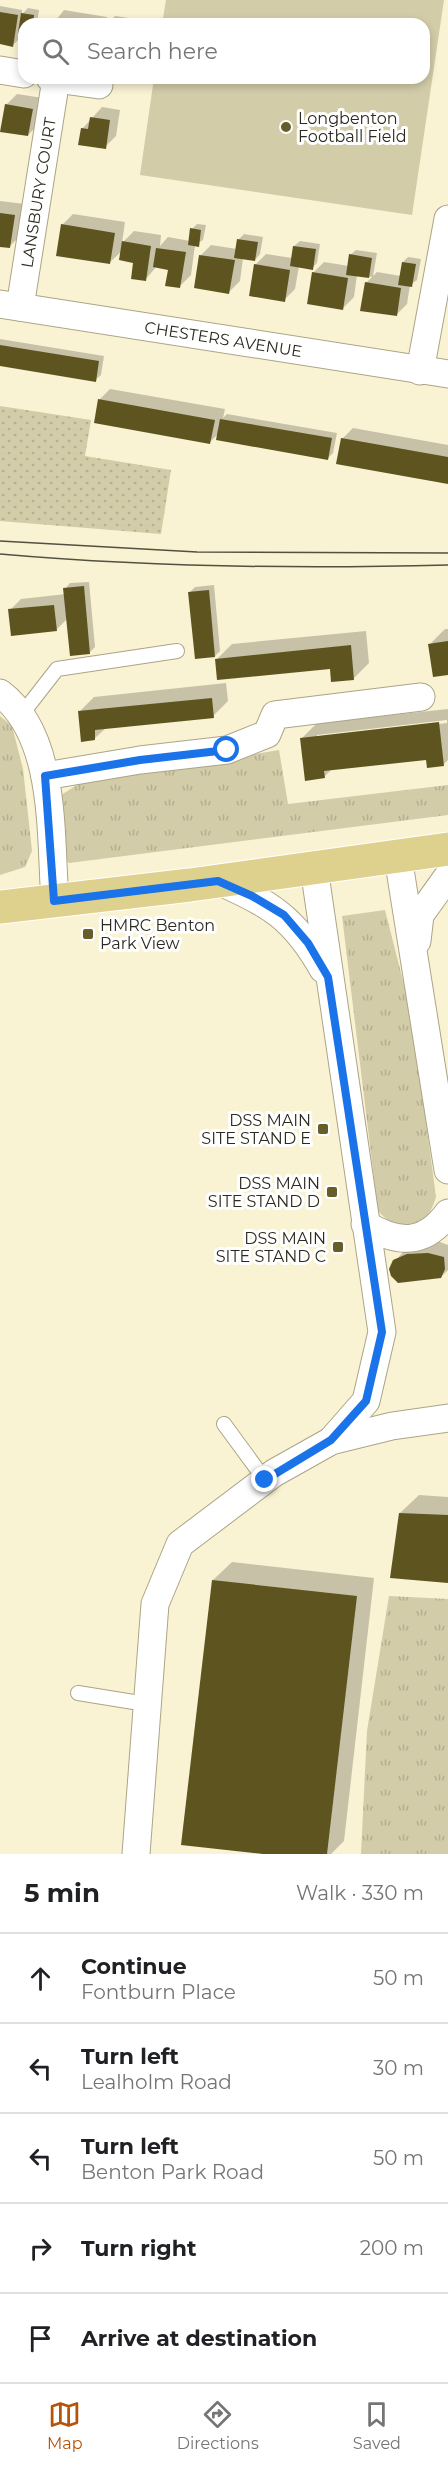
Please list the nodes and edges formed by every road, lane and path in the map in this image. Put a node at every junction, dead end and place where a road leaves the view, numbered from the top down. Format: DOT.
graph roads {
  1 [pos="0,70"];
  2 [pos="18,73"];
  3 [pos="52,84"];
  4 [pos="86,84"];
  5 [pos="99,86"];
  6 [pos="448,219"];
  7 [pos="10,306"];
  8 [pos="420,371"];
  9 [pos="448,374"];
  10 [pos="177,651"];
  11 [pos="0,693"];
  12 [pos="421,697"];
  13 [pos="22,714"];
  14 [pos="45,776"];
  15 [pos="448,849"];
  16 [pos="398,857"];
  17 [pos="314,868"];
  18 [pos="448,876"];
  19 [pos="218,881"];
  20 [pos="54,901"];
  21 [pos="0,907"];
  22 [pos="415,963"];
  23 [pos="328,977"];
  24 [pos="447,1159"];
  25 [pos="448,1213"];
  26 [pos="365,1224"];
  27 [pos="448,1418"];
  28 [pos="224,1425"];
  29 [pos="331,1440"];
  30 [pos="265,1480"];
  31 [pos="78,1693"];
  32 [pos="146,1704"];
  33 [pos="136,1854"];
  1 -- 2 [label="street"];
  3 -- 7 [label="street, LANSBURY COURT"];
  4 -- 5 [label="street, LANSBURY COURT"];
  6 -- 8 [label="street"];
  7 -- 8 [label="street, CHESTERS AVENUE"];
  8 -- 9 [label="street, CHESTERS AVENUE"];
  10 -- 13 [label="lane"];
  11 -- 13 [label="street"];
  12 -- 14 [label="street"];
  13 -- 14 [label="street"];
  14 -- 20 [label="street"];
  15 -- 16 [label="main road"];
  16 -- 17 [label="main road"];
  16 -- 22 [label="street"];
  17 -- 19 [label="main road"];
  17 -- 23 [label="street"];
  18 -- 22 [label="street"];
  19 -- 20 [label="main road"];
  19 -- 23 [label="street"];
  20 -- 21 [label="main road"];
  22 -- 24 [label="street"];
  23 -- 26 [label="street"];
  25 -- 26 [label="street"];
  26 -- 29 [label="street"];
  27 -- 29 [label="street"];
  28 -- 30 [label="lane"];
  29 -- 30 [label="street"];
  30 -- 32 [label="street"];
  31 -- 32 [label="lane"];
  32 -- 33 [label="street"];
}
